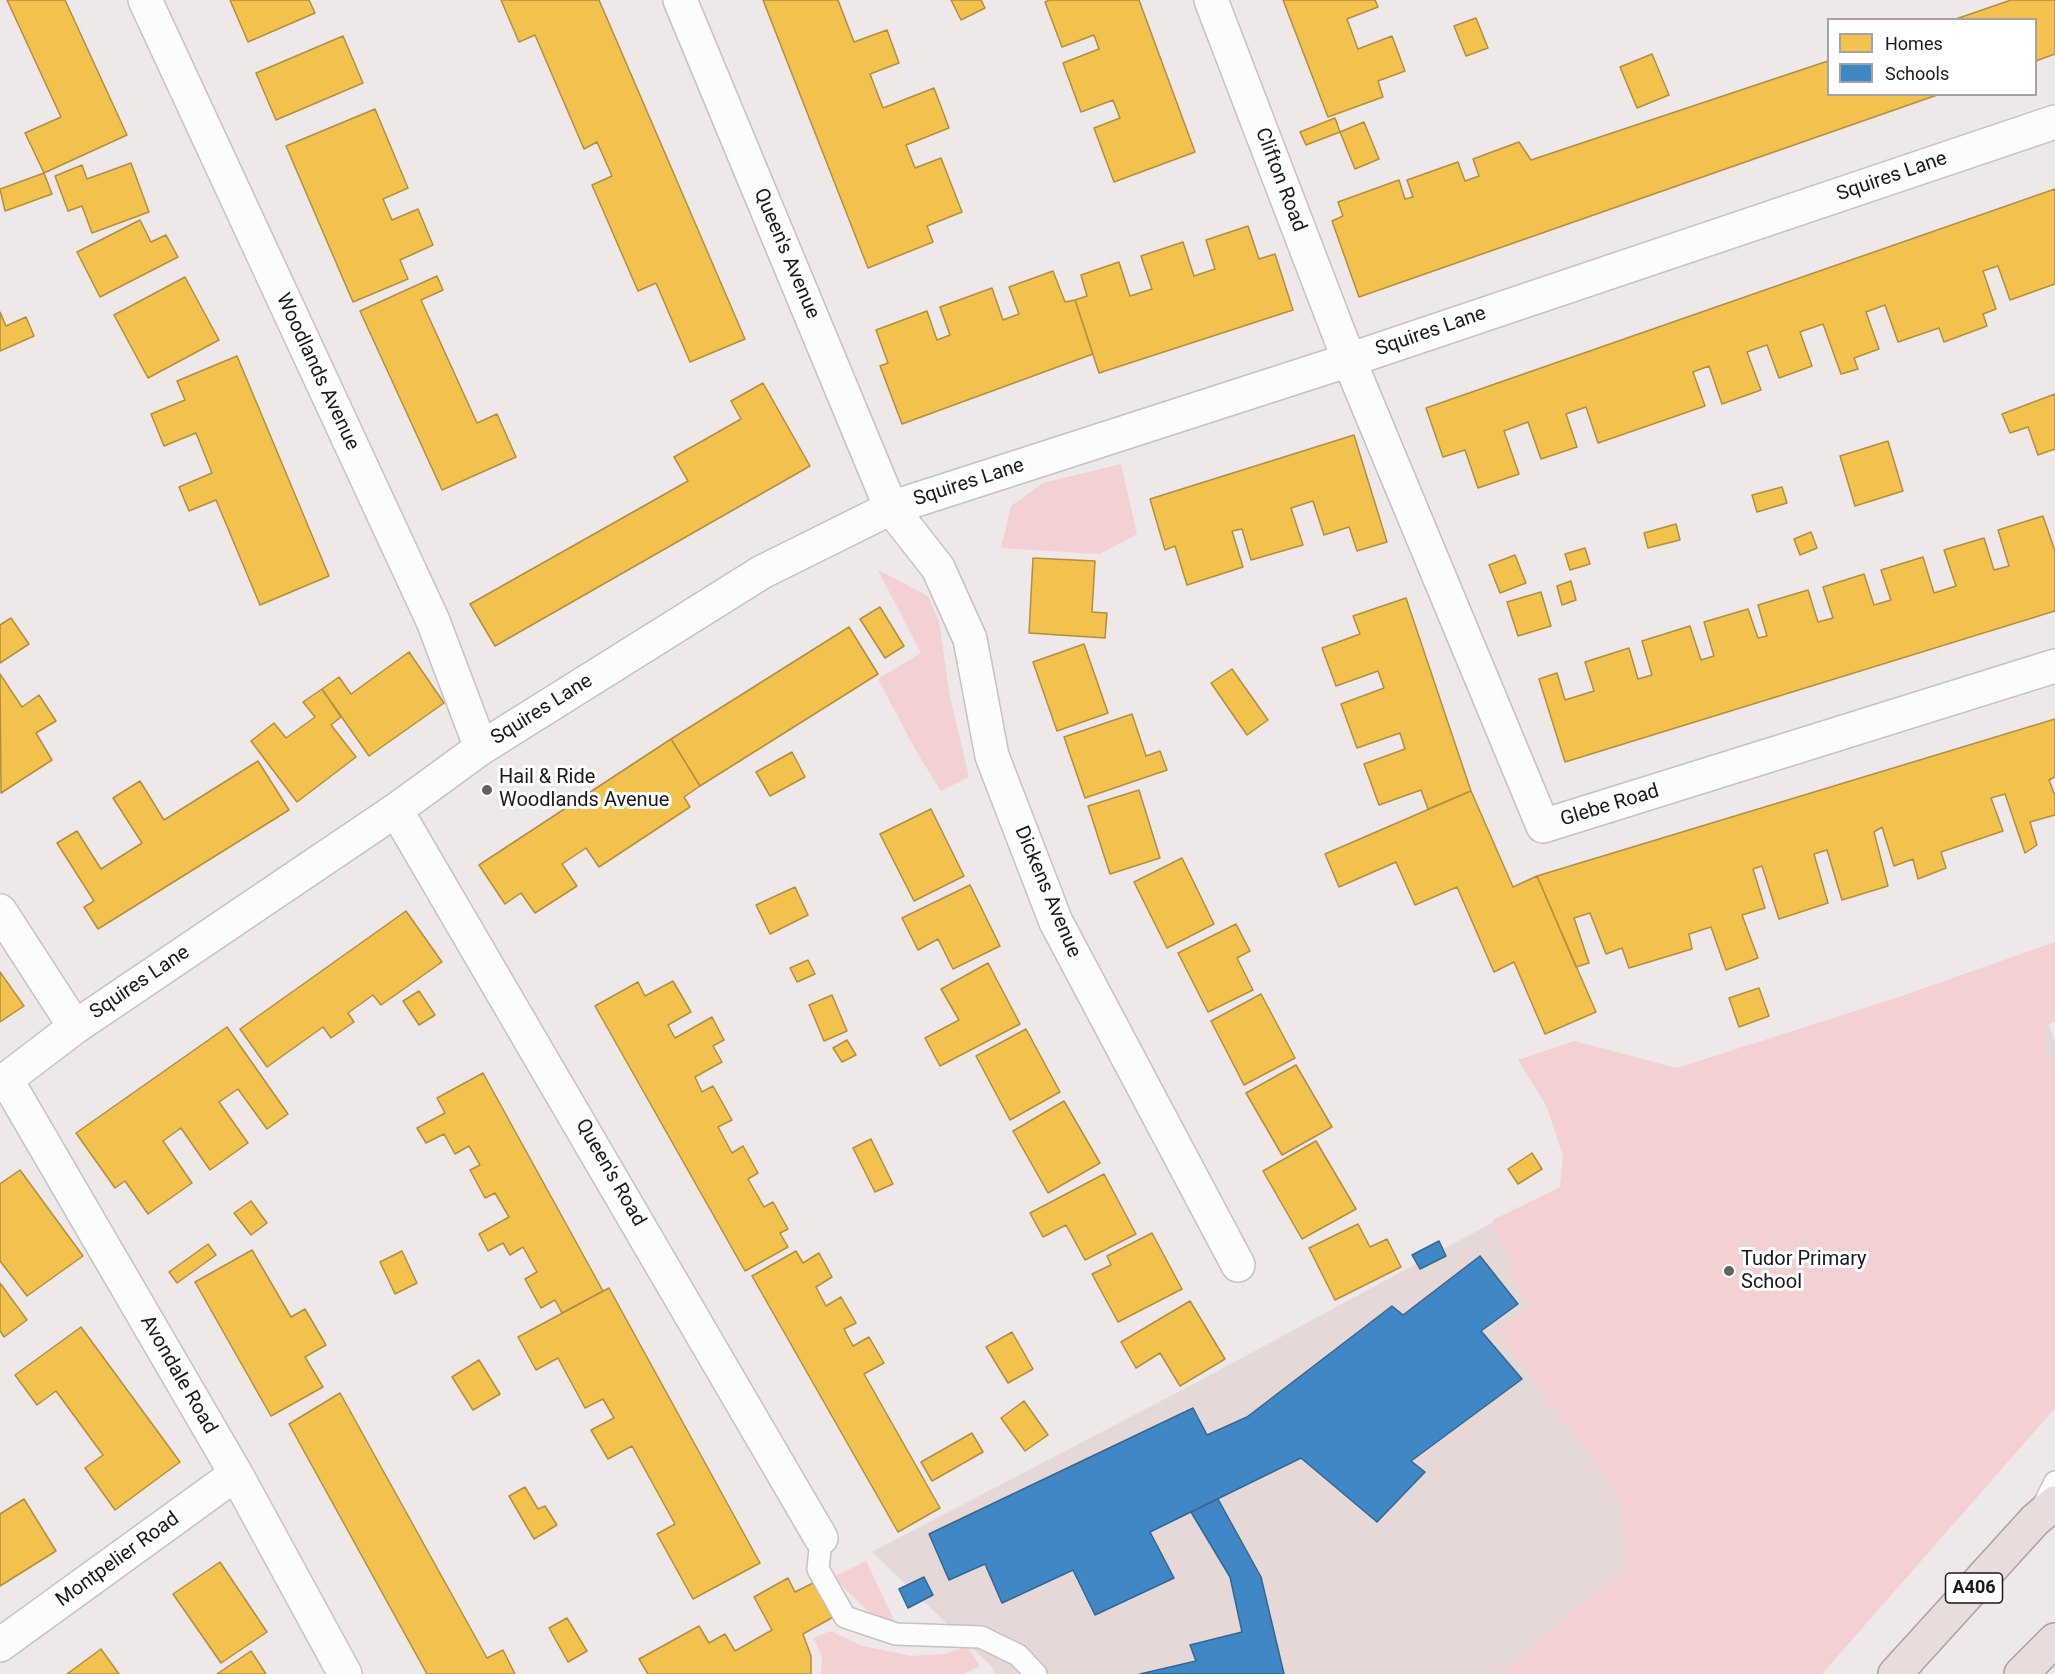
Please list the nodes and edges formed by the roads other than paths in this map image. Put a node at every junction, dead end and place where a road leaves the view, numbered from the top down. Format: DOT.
graph roads {
  1 [pos="145,0"];
  2 [pos="680,0"];
  3 [pos="1211,0"];
  4 [pos="2055,122"];
  5 [pos="1349,360"];
  6 [pos="891,508"];
  7 [pos="2055,666"];
  8 [pos="481,748"];
  9 [pos="396,810"];
  10 [pos="0,911"];
  11 [pos="75,1027"];
  12 [pos="3,1082"];
  13 [pos="1238,1265"];
  14 [pos="236,1474"];
  15 [pos="2055,1482"];
  16 [pos="2045,1512"];
  17 [pos="821,1538"];
  18 [pos="2055,1640"];
  19 [pos="0,1645"];
  20 [pos="345,1674"];
  21 [pos="1036,1674"];
  22 [pos="1895,1674"];
  23 [pos="2020,1674"];
  1 -- 8 [label="street, Woodlands Avenue"];
  2 -- 6 [label="street, Queen's Avenue"];
  3 -- 5 [label="street, Clifton Road"];
  4 -- 5 [label="street, Squires Lane"];
  5 -- 6 [label="street, Squires Lane"];
  5 -- 7 [label="street, Glebe Road"];
  6 -- 8 [label="street, Squires Lane"];
  6 -- 13 [label="street, Dickens Avenue"];
  8 -- 9 [label="street, Squires Lane"];
  9 -- 11 [label="street, Squires Lane"];
  9 -- 17 [label="street, Queen's Road"];
  10 -- 11 [label="street"];
  11 -- 12 [label="street, Squires Lane"];
  12 -- 14 [label="street, Avondale Road"];
  14 -- 19 [label="street, Montpelier Road"];
  14 -- 20 [label="street, Avondale Road"];
  15 -- 16 [label="lane"];
  16 -- 22 [label="highway, A406"];
  17 -- 21 [label="lane"];
  18 -- 23 [label="highway"];
}
